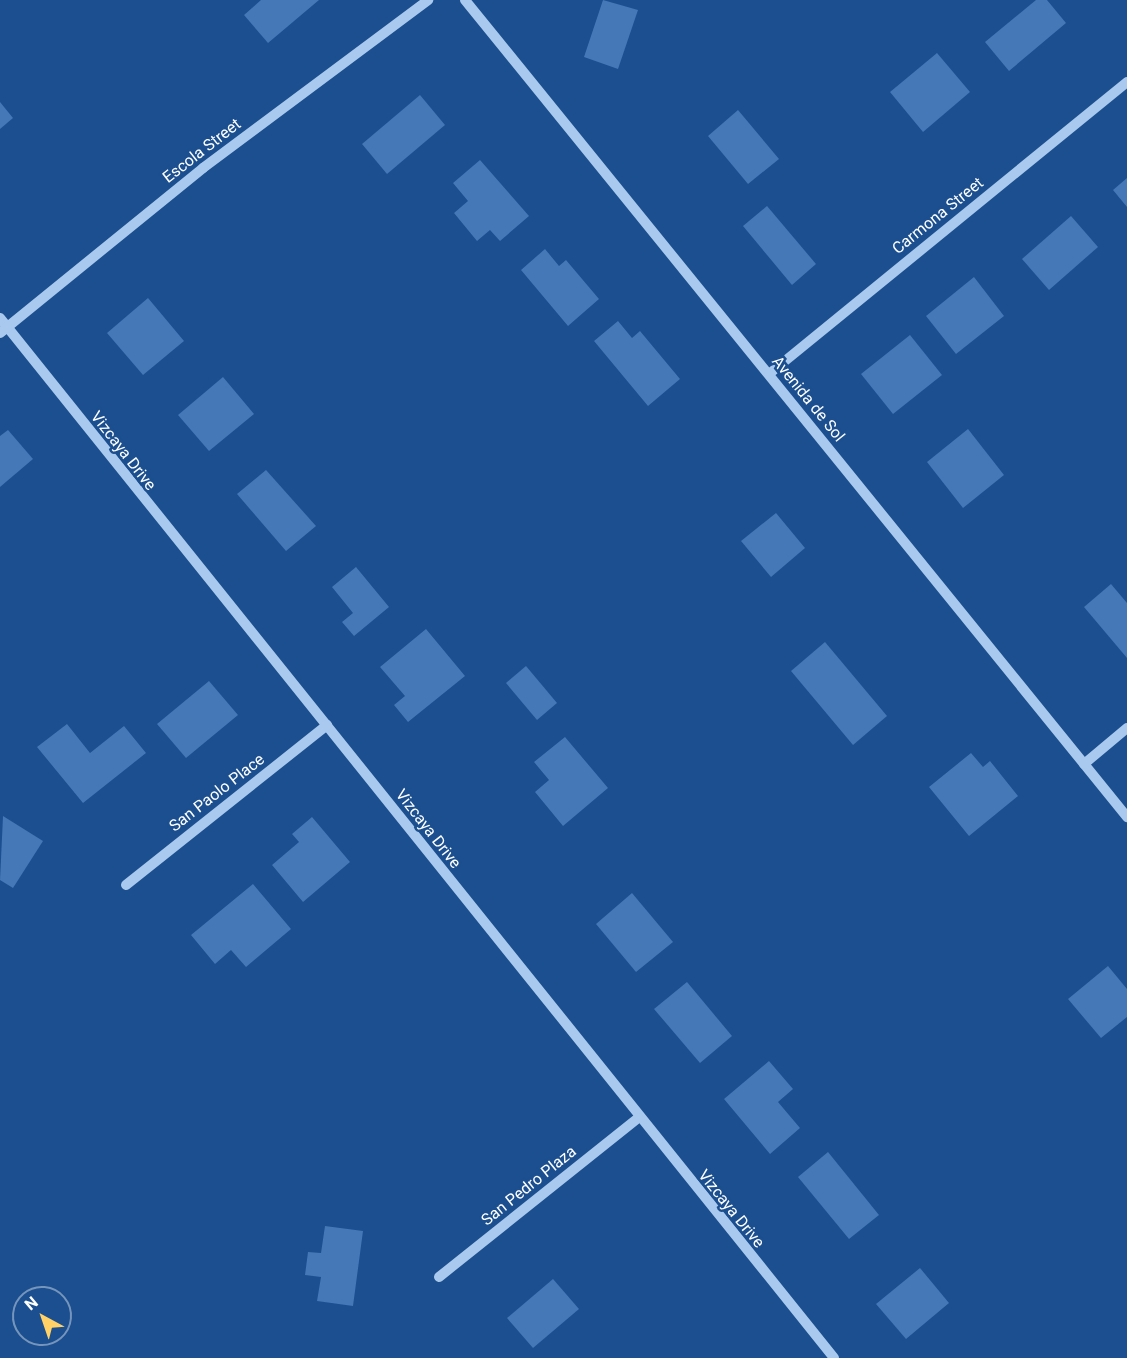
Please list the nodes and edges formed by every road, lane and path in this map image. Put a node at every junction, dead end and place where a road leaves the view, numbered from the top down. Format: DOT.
graph roads {
  1 [pos="428,0"];
  2 [pos="465,0"];
  3 [pos="1127,82"];
  4 [pos="2,326"];
  5 [pos="769,374"];
  6 [pos="327,725"];
  7 [pos="1127,728"];
  8 [pos="1084,764"];
  9 [pos="1127,817"];
  10 [pos="126,885"];
  11 [pos="638,1118"];
  12 [pos="439,1277"];
  13 [pos="834,1358"];
  1 -- 4 [label="street, Escola Street"];
  2 -- 5 [label="street, Avenida de Sol"];
  3 -- 5 [label="street, Carmona Street"];
  4 -- 6 [label="street, Vizcaya Drive"];
  5 -- 8 [label="street, Avenida de Sol"];
  6 -- 10 [label="street, San Paolo Place"];
  6 -- 11 [label="street, Vizcaya Drive"];
  7 -- 8 [label="street"];
  8 -- 9 [label="street, Avenida de Sol"];
  11 -- 12 [label="street, San Pedro Plaza"];
  11 -- 13 [label="street, Vizcaya Drive"];
}
